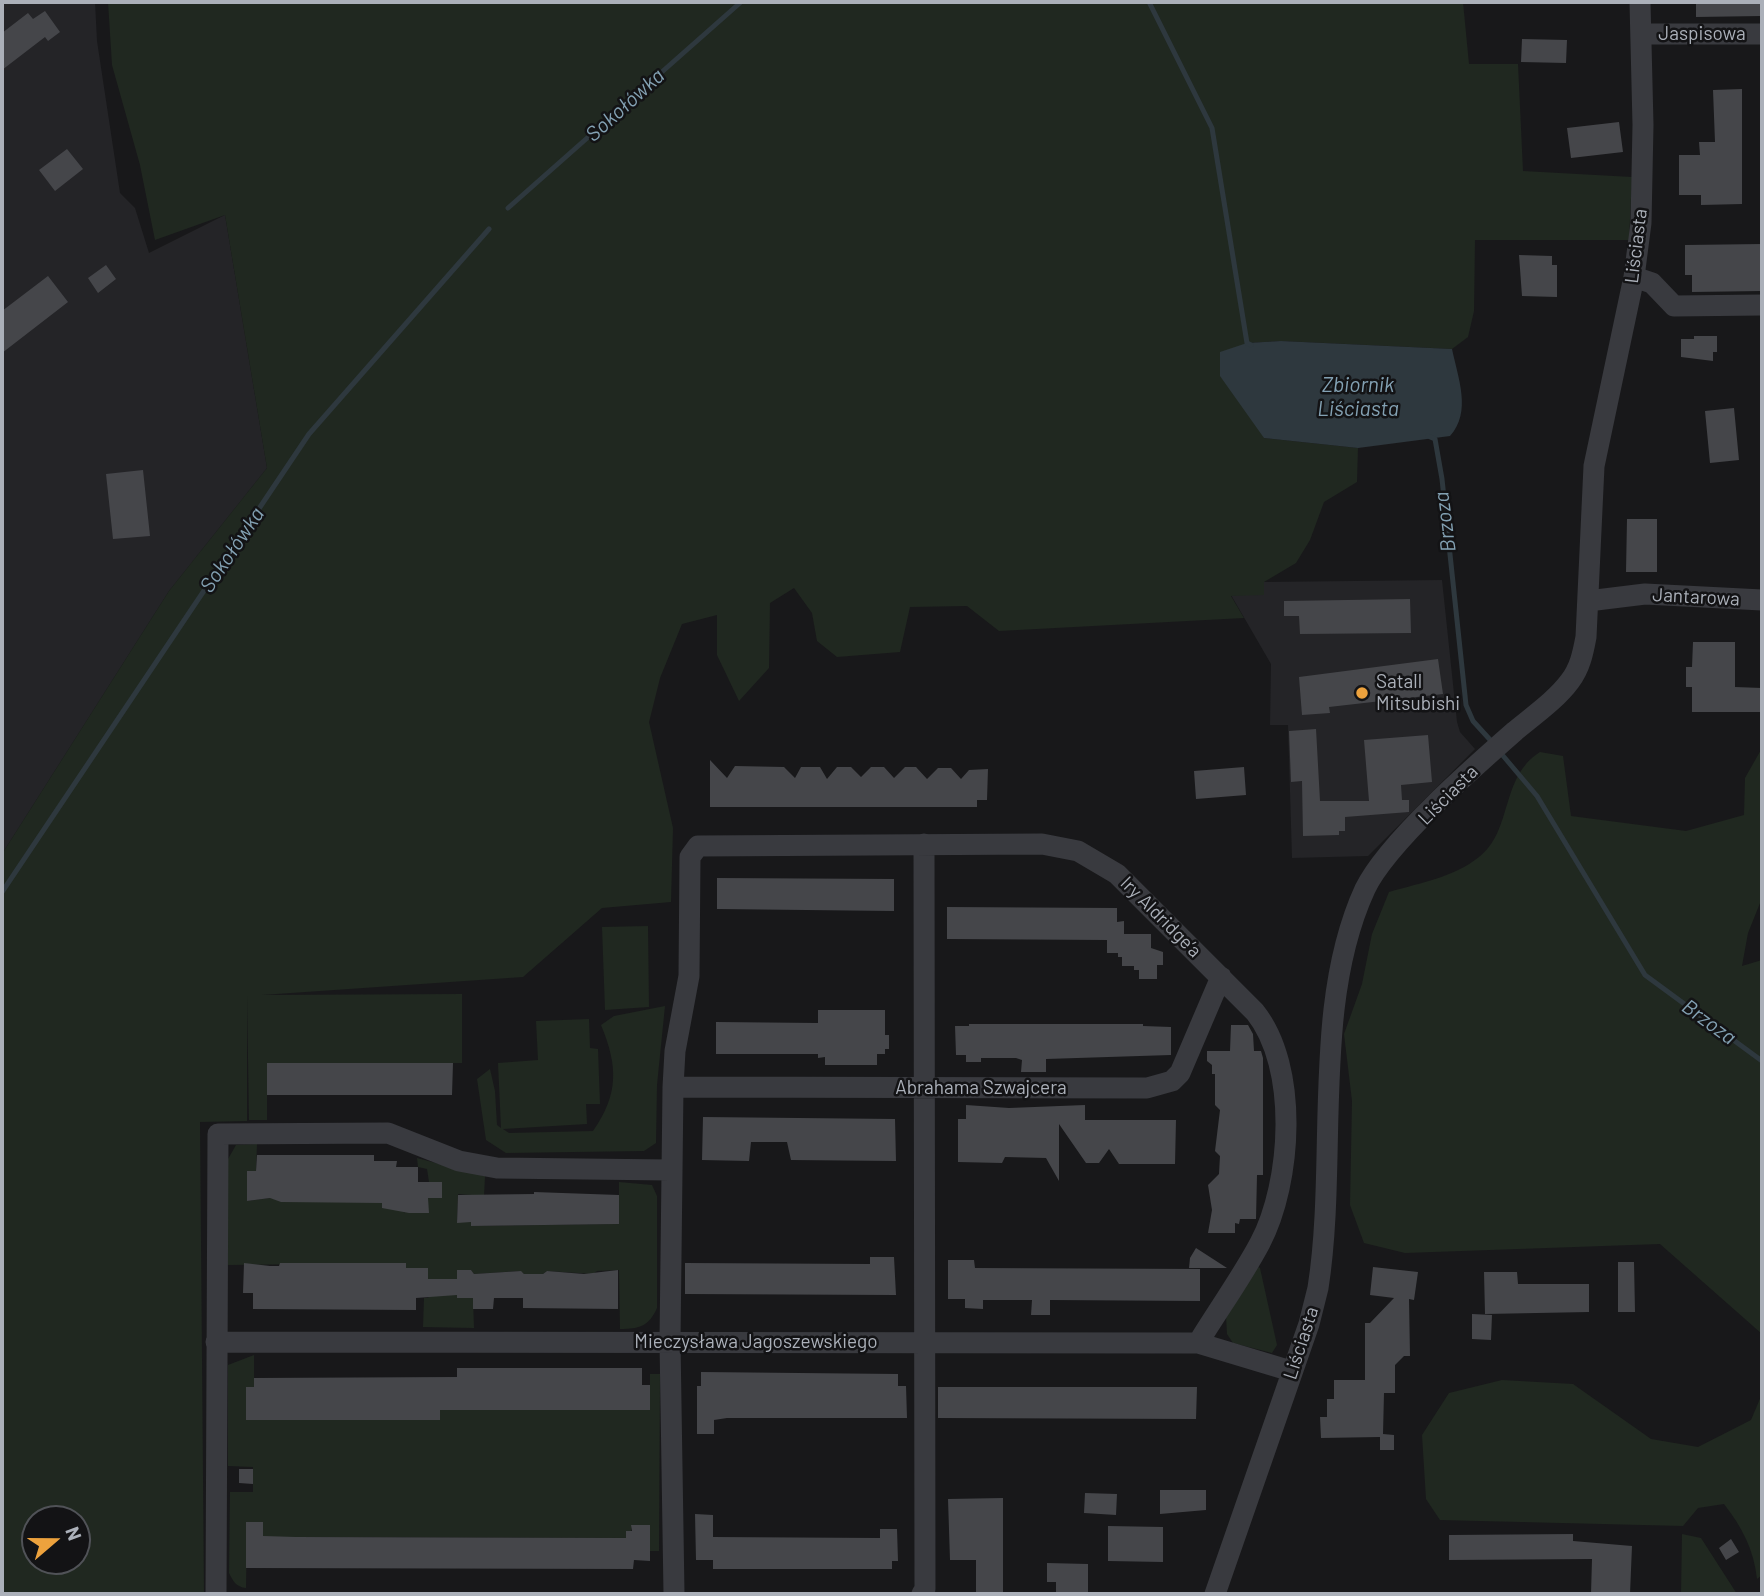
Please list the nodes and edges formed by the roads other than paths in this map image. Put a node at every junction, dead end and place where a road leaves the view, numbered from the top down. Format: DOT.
graph roads {
  1 [pos="1640,2"];
  2 [pos="1642,34"];
  3 [pos="1762,34"];
  4 [pos="1634,277"];
  5 [pos="1762,305"];
  6 [pos="1762,600"];
  7 [pos="1588,601"];
  8 [pos="923,844"];
  9 [pos="1222,977"];
  10 [pos="673,1087"];
  11 [pos="924,1088"];
  12 [pos="670,1170"];
  13 [pos="670,1341"];
  14 [pos="216,1342"];
  15 [pos="925,1343"];
  16 [pos="1198,1343"];
  17 [pos="1291,1371"];
  18 [pos="216,1594"];
  19 [pos="674,1594"];
  20 [pos="922,1594"];
  21 [pos="1215,1594"];
  1 -- 2 [label="street, Liściasta"];
  2 -- 3 [label="street, Jaspisowa"];
  2 -- 4 [label="street, Liściasta"];
  4 -- 5 [label="street"];
  4 -- 7 [label="street, Liściasta"];
  6 -- 7 [label="street, Jantarowa"];
  7 -- 17 [label="street, Liściasta"];
  8 -- 9 [label="street, Iry Aldridge’a"];
  8 -- 10 [label="street, Iry Aldridge’a"];
  8 -- 11 [label="street"];
  9 -- 11 [label="street, Abrahama Szwajcera"];
  9 -- 16 [label="street, Iry Aldridge’a"];
  10 -- 11 [label="street, Abrahama Szwajcera"];
  10 -- 12 [label="street"];
  11 -- 15 [label="street"];
  12 -- 13 [label="street"];
  12 -- 14 [label="street"];
  13 -- 14 [label="street, Mieczysława Jagoszewskiego"];
  13 -- 15 [label="street, Mieczysława Jagoszewskiego"];
  13 -- 19 [label="street"];
  14 -- 18 [label="street"];
  15 -- 16 [label="street, Mieczysława Jagoszewskiego"];
  15 -- 20 [label="street"];
  16 -- 17 [label="street, Mieczysława Jagoszewskiego"];
  17 -- 21 [label="street, Liściasta"];
}
